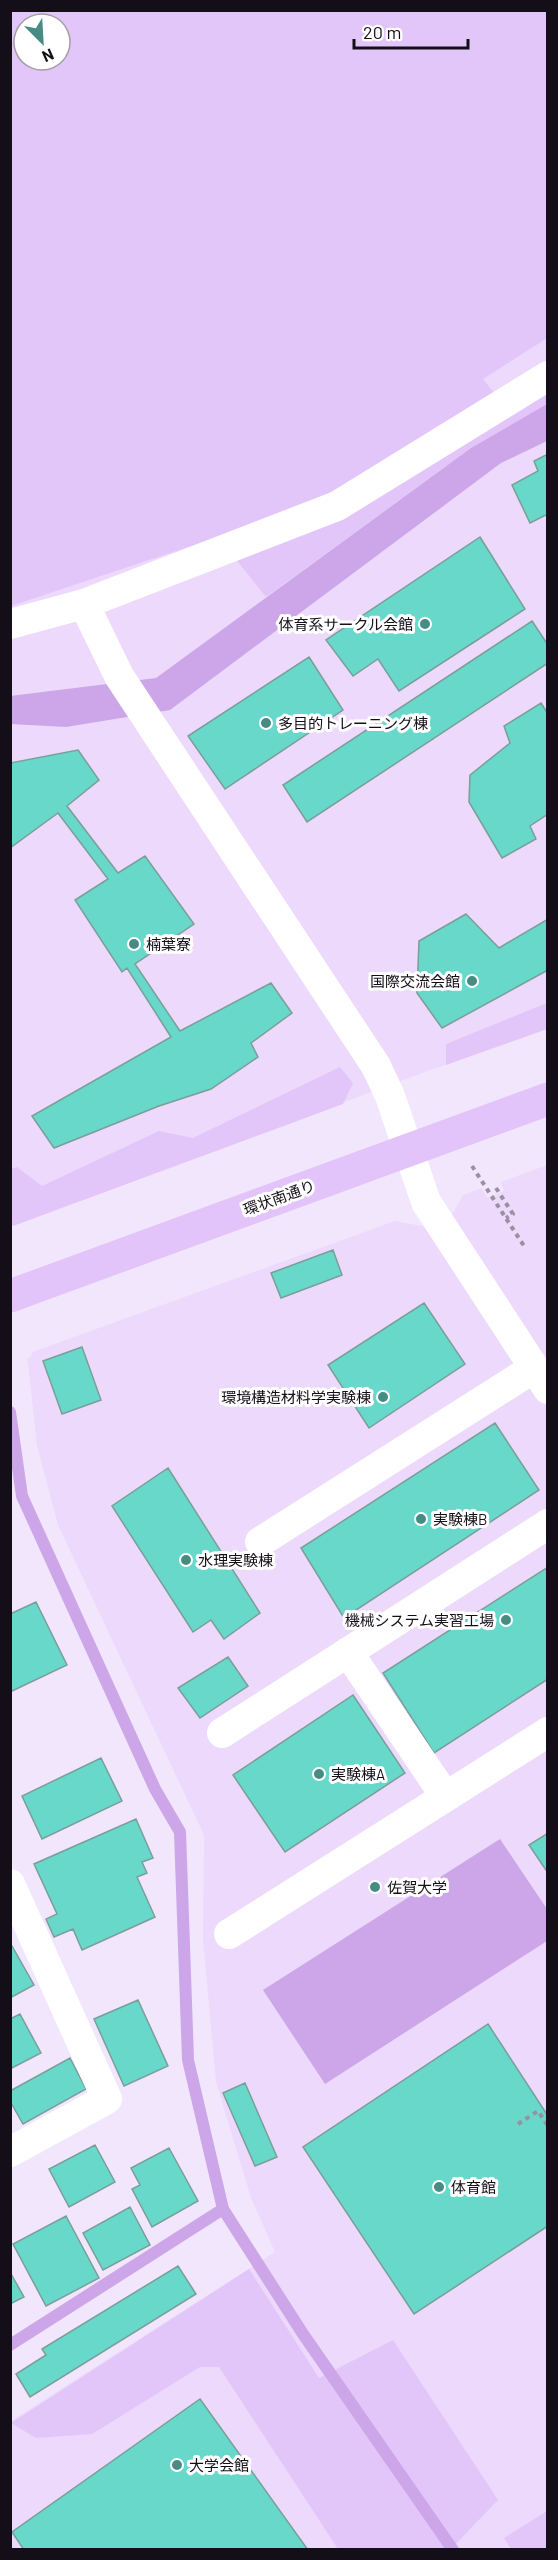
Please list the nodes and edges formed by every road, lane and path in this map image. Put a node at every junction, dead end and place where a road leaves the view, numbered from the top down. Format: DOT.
graph roads {
  1 [pos="548,376"];
  2 [pos="84,604"];
  3 [pos="10,624"];
  4 [pos="548,1099"];
  5 [pos="409,1150"];
  6 [pos="496,1188"];
  7 [pos="488,1190"];
  8 [pos="506,1218"];
  9 [pos="524,1246"];
  10 [pos="10,1296"];
  11 [pos="541,1378"];
  12 [pos="548,1524"];
  13 [pos="260,1542"];
  14 [pos="348,1652"];
  15 [pos="548,1732"];
  16 [pos="222,1733"];
  17 [pos="445,1797"];
  18 [pos="10,1884"];
  19 [pos="229,1934"];
  20 [pos="518,2124"];
  21 [pos="548,2126"];
  22 [pos="10,2152"];
  1 -- 2 [label="street"];
  2 -- 3 [label="street"];
  2 -- 5 [label="street"];
  4 -- 5 [label="highway, 環状南通り"];
  5 -- 10 [label="highway, 環状南通り"];
  5 -- 11 [label="street"];
  6 -- 8 [label="path"];
  7 -- 8 [label="path"];
  8 -- 9 [label="path"];
  11 -- 13 [label="street"];
  12 -- 14 [label="street"];
  14 -- 16 [label="street"];
  14 -- 17 [label="street"];
  15 -- 17 [label="street"];
  17 -- 19 [label="street"];
  18 -- 22 [label="street"];
  20 -- 21 [label="path"];
}
